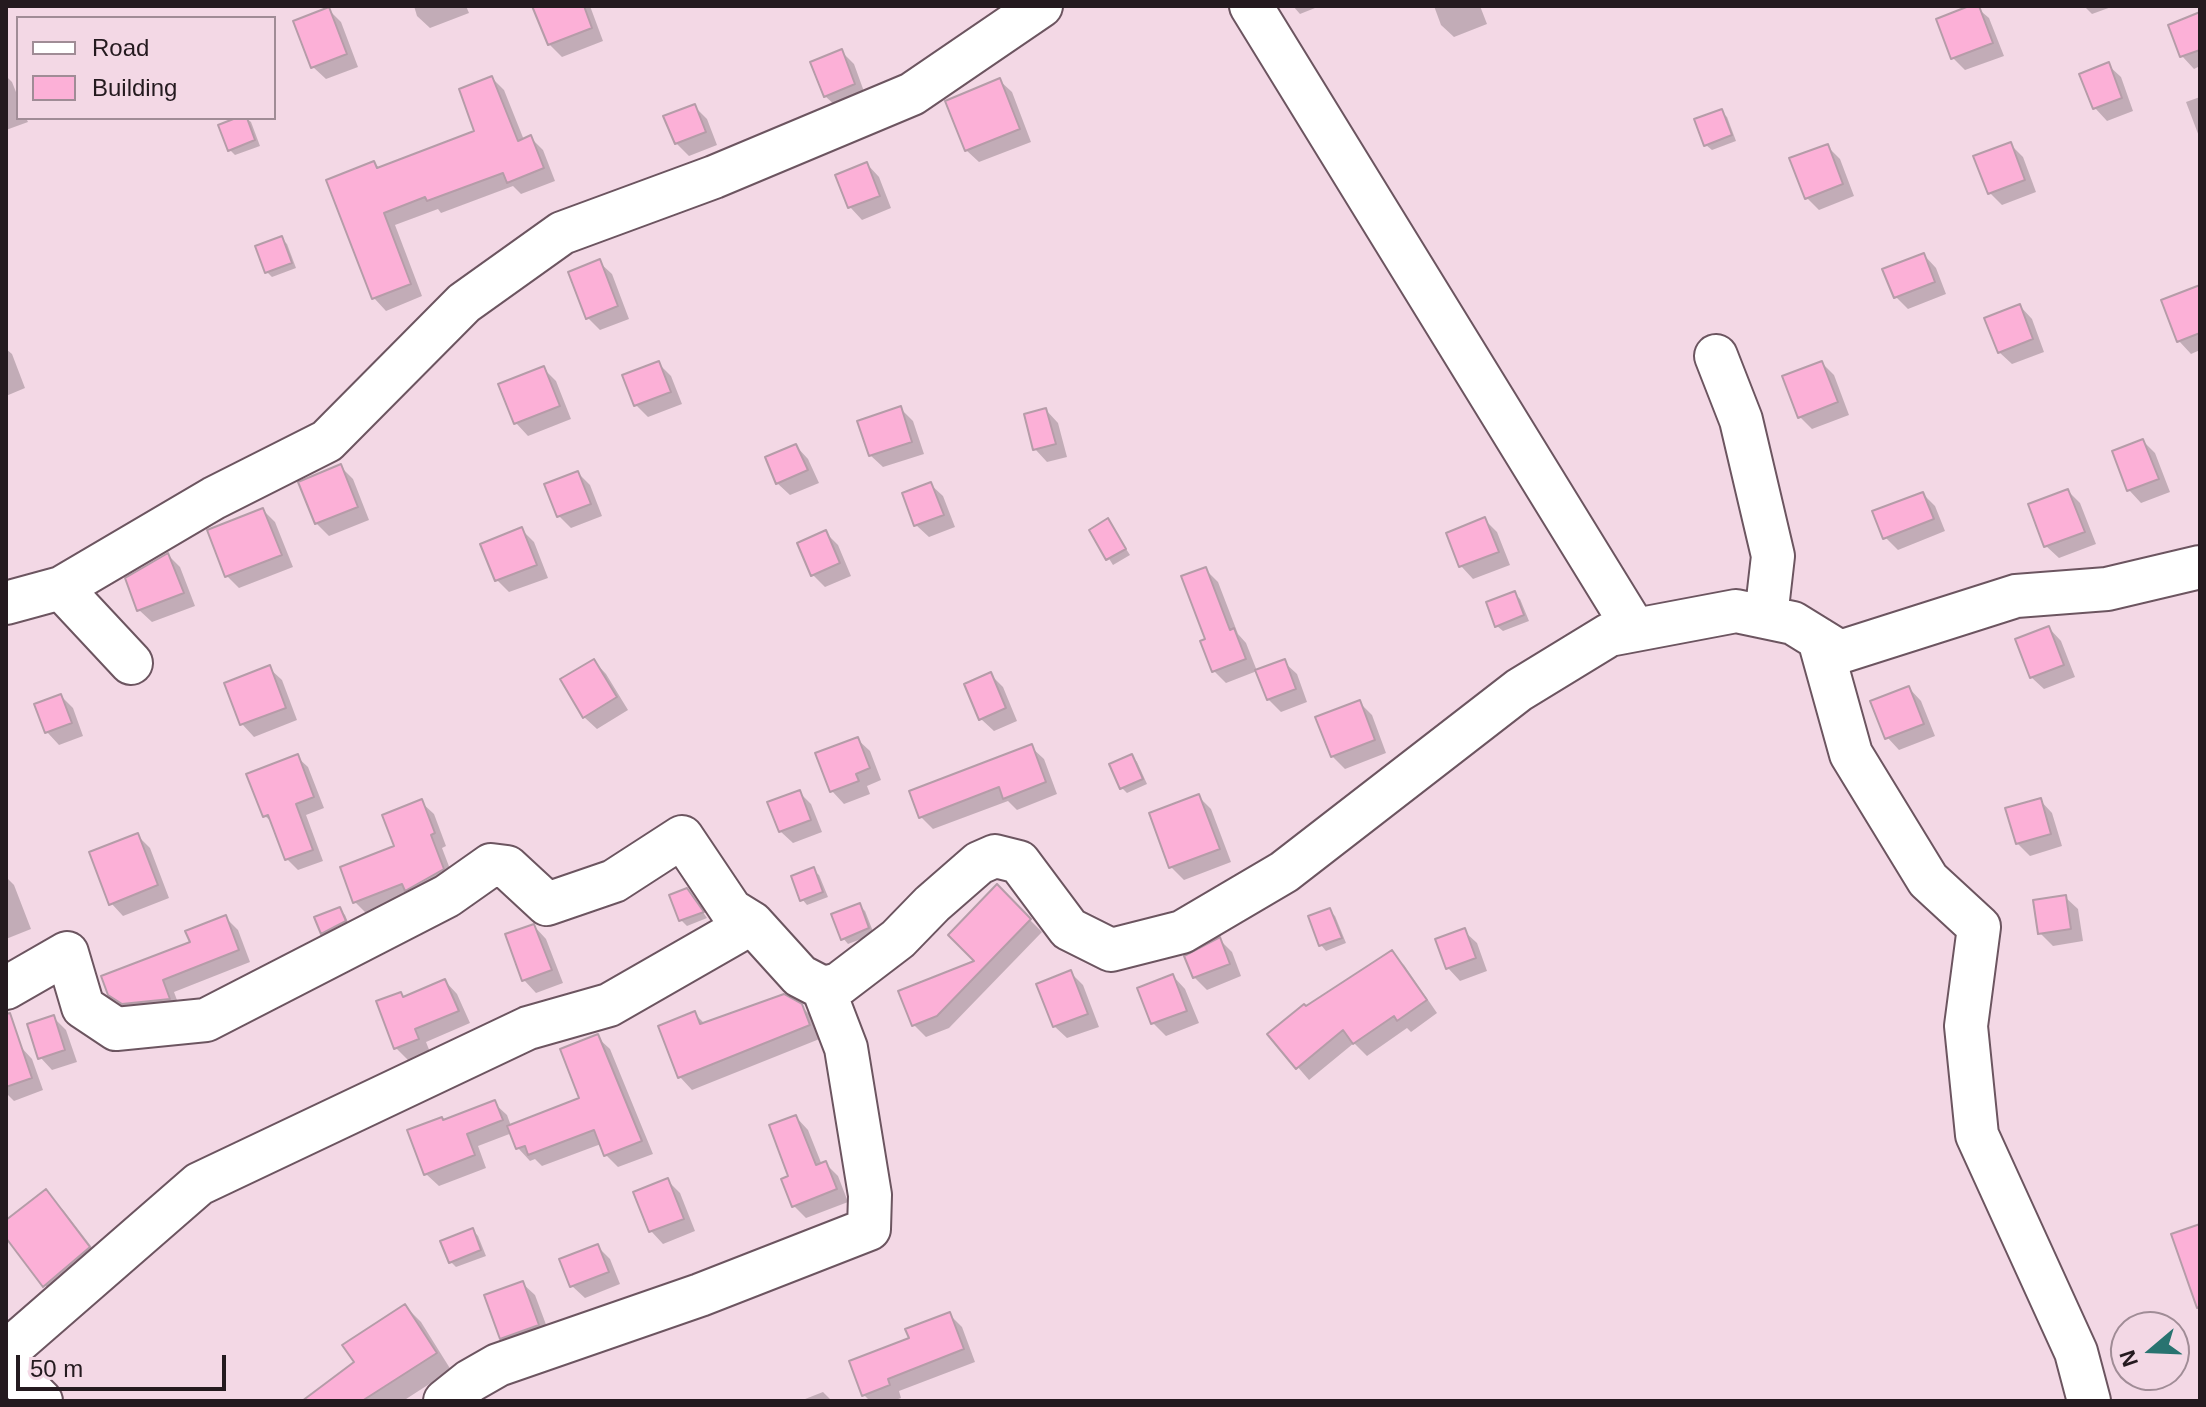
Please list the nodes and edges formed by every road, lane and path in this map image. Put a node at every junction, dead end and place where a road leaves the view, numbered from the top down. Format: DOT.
graph roads {
  1 [pos="1041,6"];
  2 [pos="1251,6"];
  3 [pos="1716,356"];
  4 [pos="2200,567"];
  5 [pos="61,588"];
  6 [pos="6,603"];
  7 [pos="1766,617"];
  8 [pos="1635,630"];
  9 [pos="1819,639"];
  10 [pos="131,663"];
  11 [pos="752,923"];
  12 [pos="6,988"];
  13 [pos="823,988"];
  14 [pos="6,1352"];
  15 [pos="6,1366"];
  16 [pos="41,1401"];
  17 [pos="445,1401"];
  18 [pos="2089,1401"];
  1 -- 5 [label="street"];
  2 -- 8 [label="street"];
  3 -- 7 [label="street"];
  4 -- 9 [label="street"];
  5 -- 6 [label="street"];
  5 -- 10 [label="street"];
  7 -- 8 [label="street"];
  7 -- 9 [label="street"];
  8 -- 13 [label="street"];
  9 -- 18 [label="street"];
  11 -- 12 [label="street"];
  11 -- 13 [label="street"];
  11 -- 14 [label="street"];
  13 -- 17 [label="street"];
  15 -- 16 [label="street"];
}
